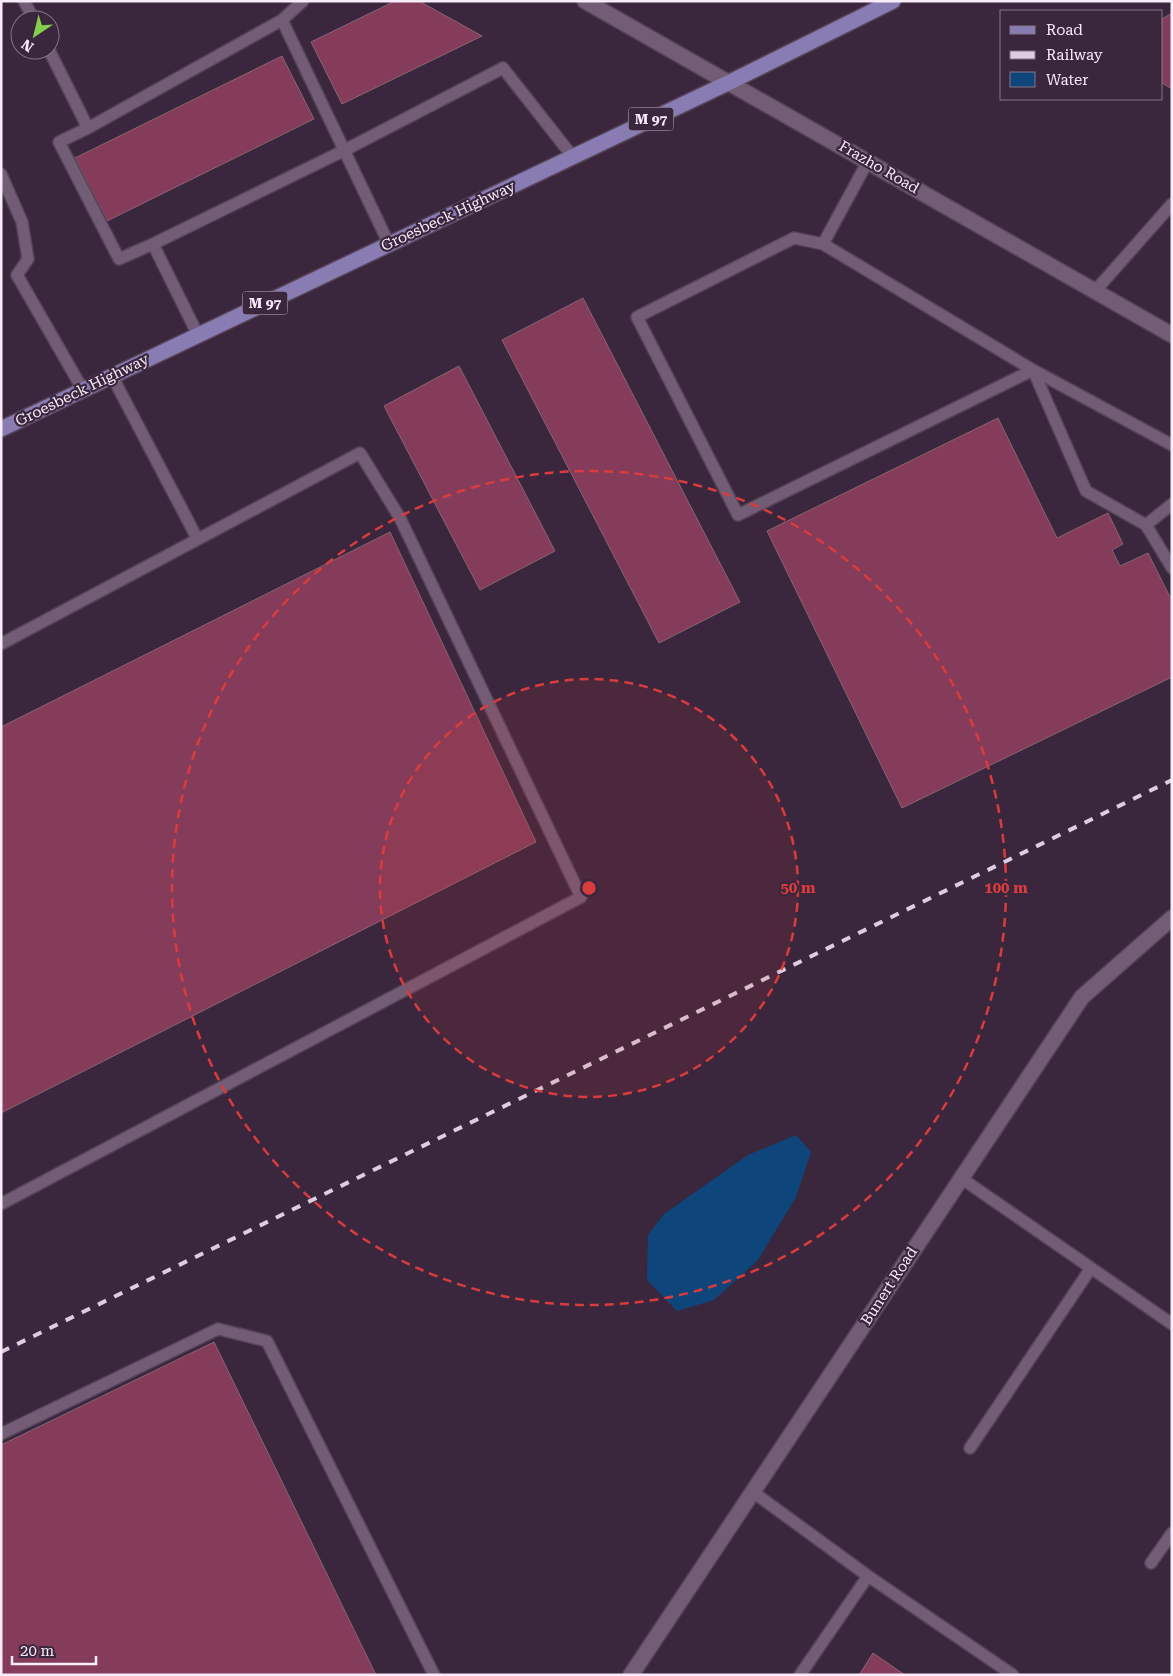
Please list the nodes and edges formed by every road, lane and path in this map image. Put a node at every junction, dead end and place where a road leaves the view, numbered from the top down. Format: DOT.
graph roads {
  1 [pos="303,1"];
  2 [pos="586,1"];
  3 [pos="893,1"];
  4 [pos="282,20"];
  5 [pos="54,60"];
  6 [pos="730,82"];
  7 [pos="88,128"];
  8 [pos="345,150"];
  9 [pos="573,157"];
  10 [pos="868,161"];
  11 [pos="1,174"];
  12 [pos="1172,204"];
  13 [pos="153,244"];
  14 [pos="390,244"];
  15 [pos="823,244"];
  16 [pos="1095,291"];
  17 [pos="198,335"];
  18 [pos="1172,335"];
  19 [pos="1032,370"];
  20 [pos="112,376"];
  21 [pos="83,390"];
  22 [pos="1,429"];
  23 [pos="1172,445"];
  24 [pos="1172,504"];
  25 [pos="1146,525"];
  26 [pos="197,538"];
  27 [pos="1172,568"];
  28 [pos="1,644"];
  29 [pos="1172,918"];
  30 [pos="961,1178"];
  31 [pos="1,1204"];
  32 [pos="1092,1268"];
  33 [pos="1172,1324"];
  34 [pos="1,1434"];
  35 [pos="970,1448"];
  36 [pos="753,1492"];
  37 [pos="1172,1533"];
  38 [pos="1151,1563"];
  39 [pos="868,1576"];
  40 [pos="434,1675"];
  41 [pos="631,1675"];
  42 [pos="800,1675"];
  43 [pos="1013,1675"];
  1 -- 4 [label="lane"];
  2 -- 6 [label="street, Frazho Road"];
  3 -- 6 [label="main road, Groesbeck Highway / M 97"];
  4 -- 7 [label="lane"];
  4 -- 8 [label="lane"];
  5 -- 7 [label="lane"];
  6 -- 9 [label="main road, Groesbeck Highway / M 97"];
  6 -- 10 [label="street, Frazho Road"];
  7 -- 13 [label="lane"];
  8 -- 9 [label="lane"];
  8 -- 13 [label="lane"];
  8 -- 14 [label="lane"];
  9 -- 14 [label="main road, Groesbeck Highway / M 97"];
  10 -- 15 [label="lane"];
  10 -- 16 [label="street, Frazho Road"];
  11 -- 21 [label="lane"];
  12 -- 16 [label="lane"];
  13 -- 17 [label="lane"];
  14 -- 17 [label="main road, Groesbeck Highway / M 97"];
  15 -- 19 [label="lane"];
  15 -- 19 [label="lane"];
  16 -- 18 [label="street, Frazho Road"];
  17 -- 20 [label="main road, Groesbeck Highway / M 97"];
  19 -- 23 [label="lane"];
  19 -- 25 [label="lane"];
  20 -- 21 [label="main road, Groesbeck Highway / M 97"];
  20 -- 26 [label="lane"];
  21 -- 22 [label="main road, Groesbeck Highway / M 97"];
  24 -- 25 [label="lane"];
  25 -- 27 [label="lane"];
  26 -- 28 [label="lane"];
  26 -- 31 [label="lane"];
  29 -- 30 [label="street, Bunert Road"];
  30 -- 32 [label="lane"];
  30 -- 36 [label="street, Bunert Road"];
  32 -- 33 [label="lane"];
  32 -- 35 [label="lane"];
  34 -- 40 [label="lane"];
  36 -- 39 [label="lane"];
  36 -- 41 [label="street, Bunert Road"];
  37 -- 38 [label="lane"];
  39 -- 42 [label="lane"];
  39 -- 43 [label="lane"];
}
